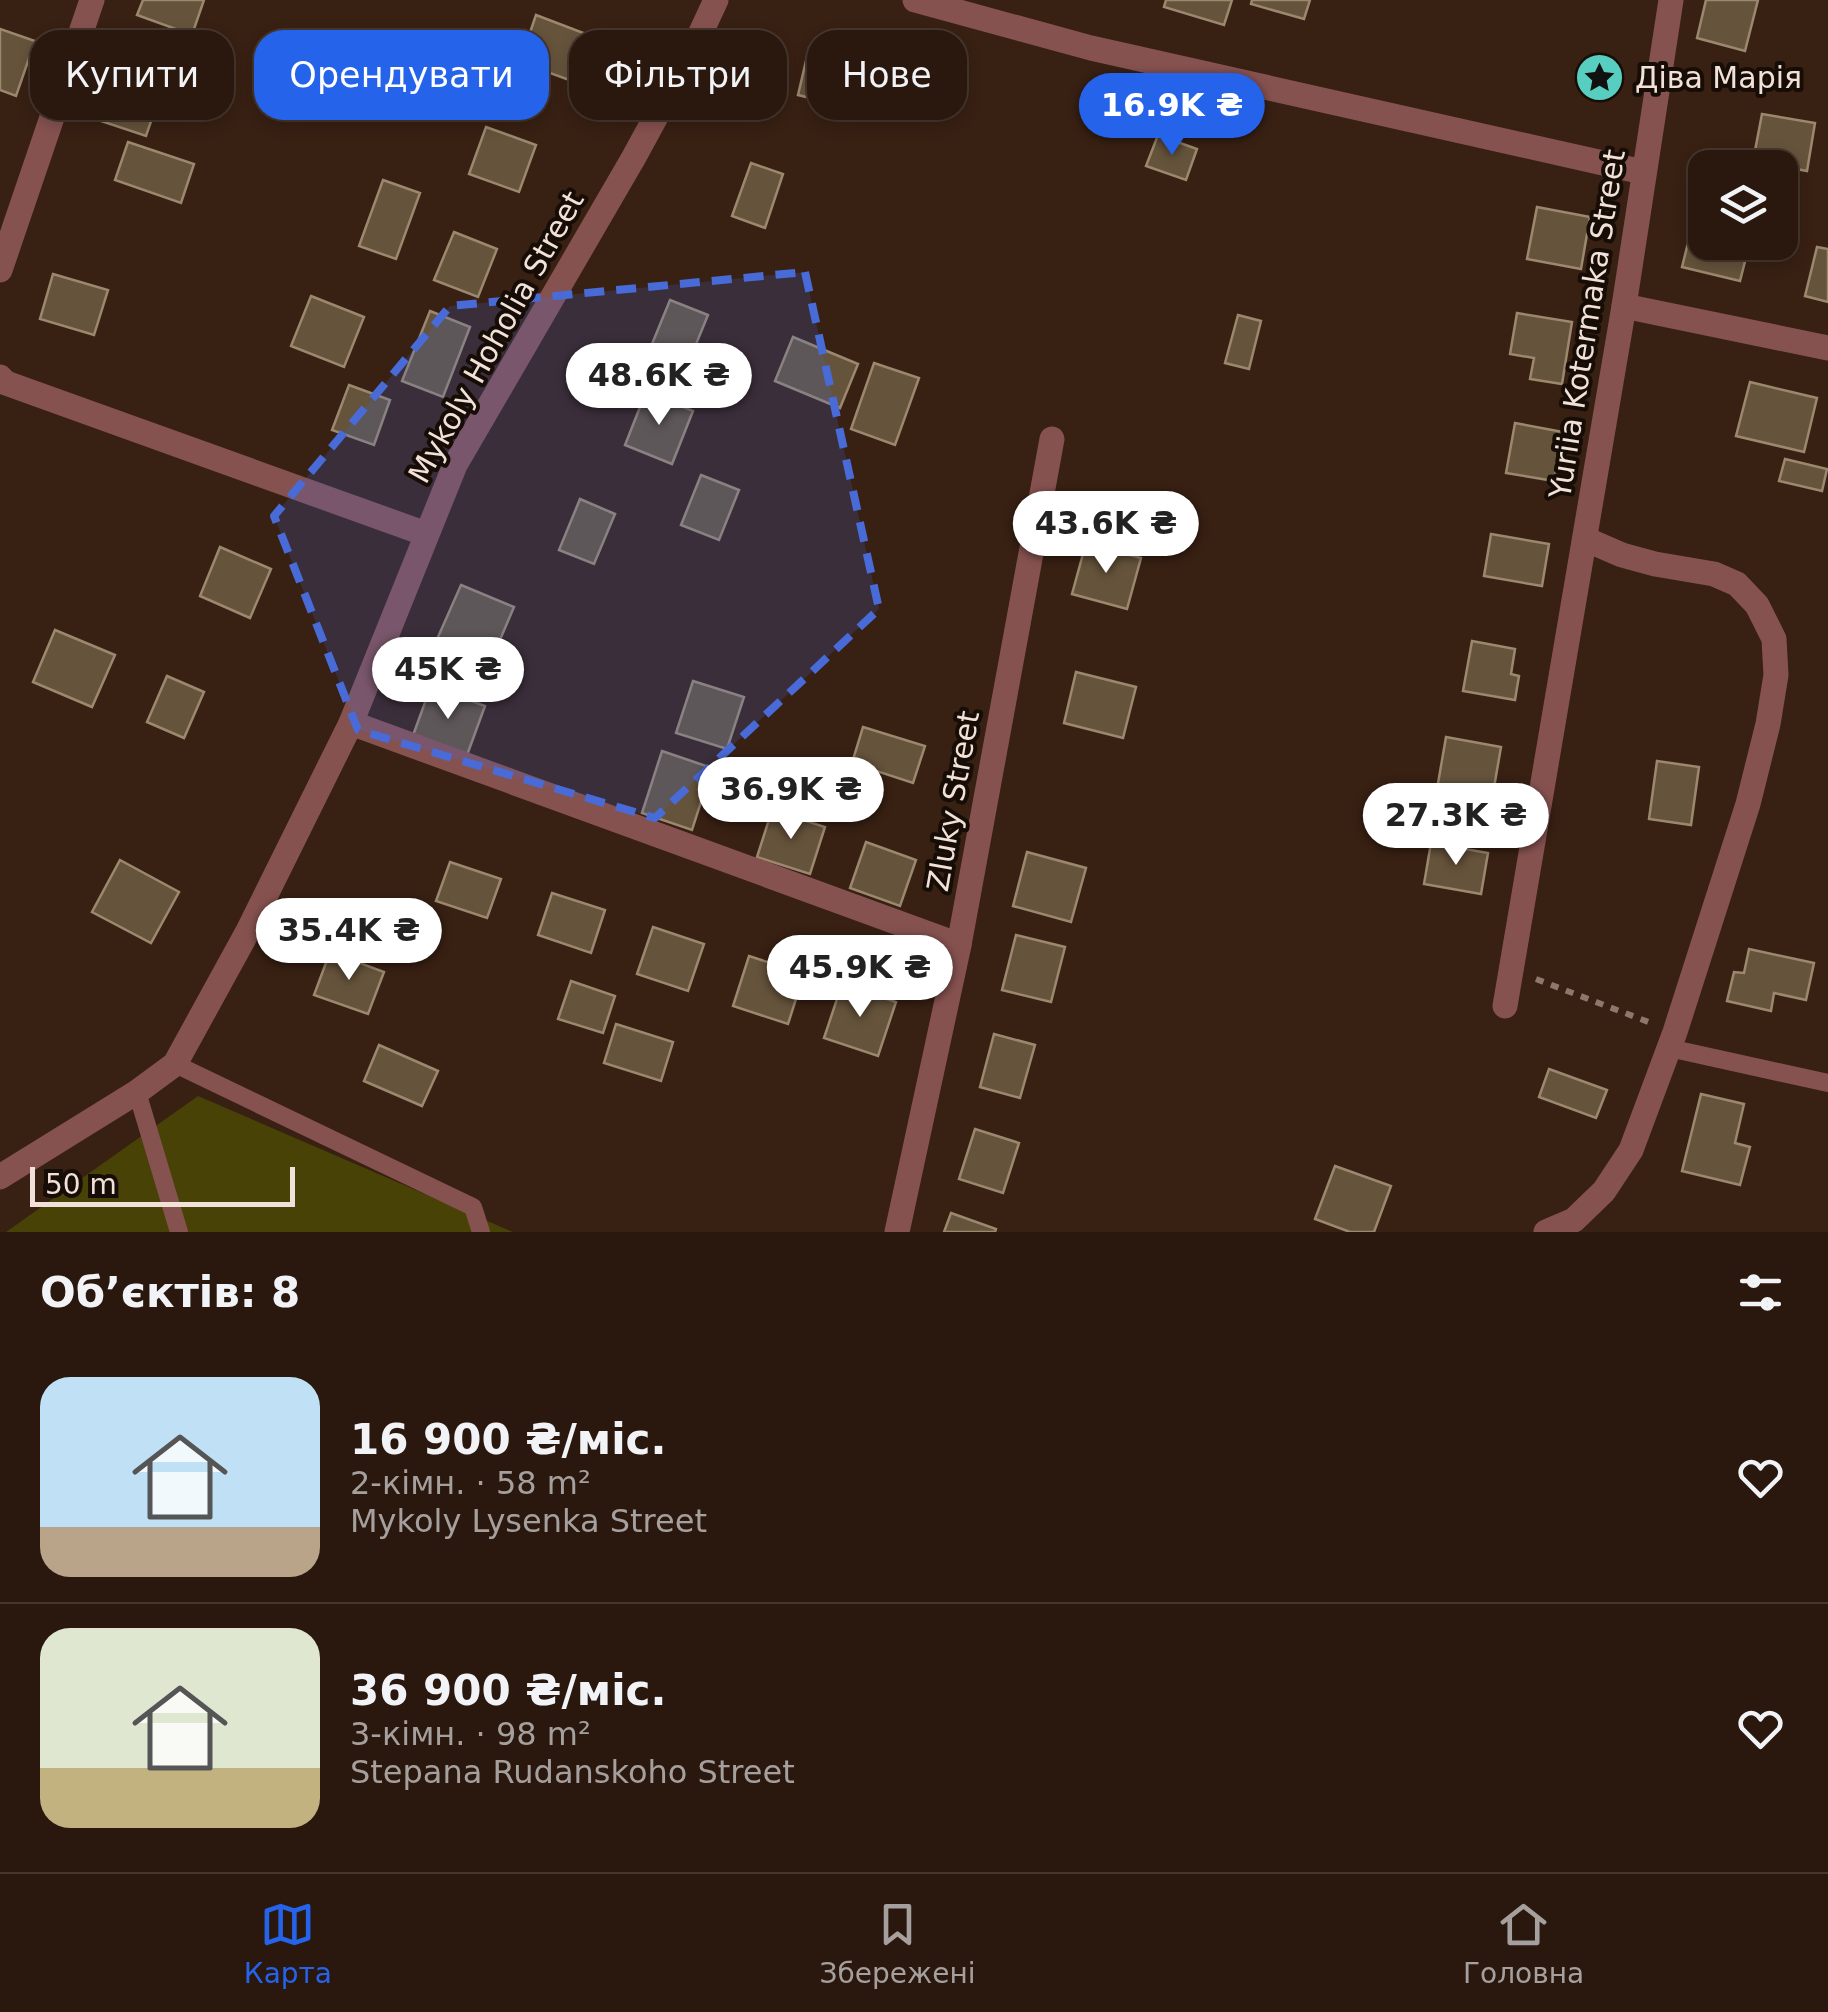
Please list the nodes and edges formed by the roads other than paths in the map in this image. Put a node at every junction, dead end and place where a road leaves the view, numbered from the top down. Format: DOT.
graph roads {
  1 [pos="92,0"];
  2 [pos="716,0"];
  3 [pos="915,0"];
  4 [pos="1670,0"];
  5 [pos="1644,172"];
  6 [pos="0,270"];
  7 [pos="1624,306"];
  8 [pos="1828,348"];
  9 [pos="0,377"];
  10 [pos="1052,439"];
  11 [pos="426,534"];
  12 [pos="1585,539"];
  13 [pos="351,722"];
  14 [pos="959,945"];
  15 [pos="1505,1006"];
  16 [pos="1672,1040"];
  17 [pos="175,1064"];
  18 [pos="1828,1083"];
  19 [pos="137,1092"];
  20 [pos="0,1177"];
  21 [pos="180,1232"];
  22 [pos="481,1232"];
  23 [pos="897,1232"];
  24 [pos="1546,1232"];
  1 -- 6 [label="street"];
  2 -- 11 [label="street, Mykoly Hoholia Street"];
  3 -- 5 [label="street"];
  4 -- 5 [label="street, Yuriia Kotermaka Street"];
  5 -- 7 [label="street, Yuriia Kotermaka Street"];
  7 -- 8 [label="street"];
  7 -- 12 [label="street, Yuriia Kotermaka Street"];
  9 -- 11 [label="street"];
  10 -- 14 [label="street, Zluky Street"];
  11 -- 13 [label="street, Mykoly Hoholia Street"];
  12 -- 15 [label="street, Yuriia Kotermaka Street"];
  12 -- 16 [label="street, Yuriia Kotermaka Street"];
  13 -- 14 [label="street"];
  13 -- 17 [label="street, Mykoly Hoholia Street"];
  14 -- 23 [label="street, Zluky Street"];
  16 -- 18 [label="lane"];
  16 -- 24 [label="street, Yuriia Kotermaka Street"];
  17 -- 19 [label="street, Mykoly Hoholia Street"];
  17 -- 22 [label="lane"];
  19 -- 20 [label="street, Mykoly Hoholia Street"];
  19 -- 21 [label="lane"];
}
